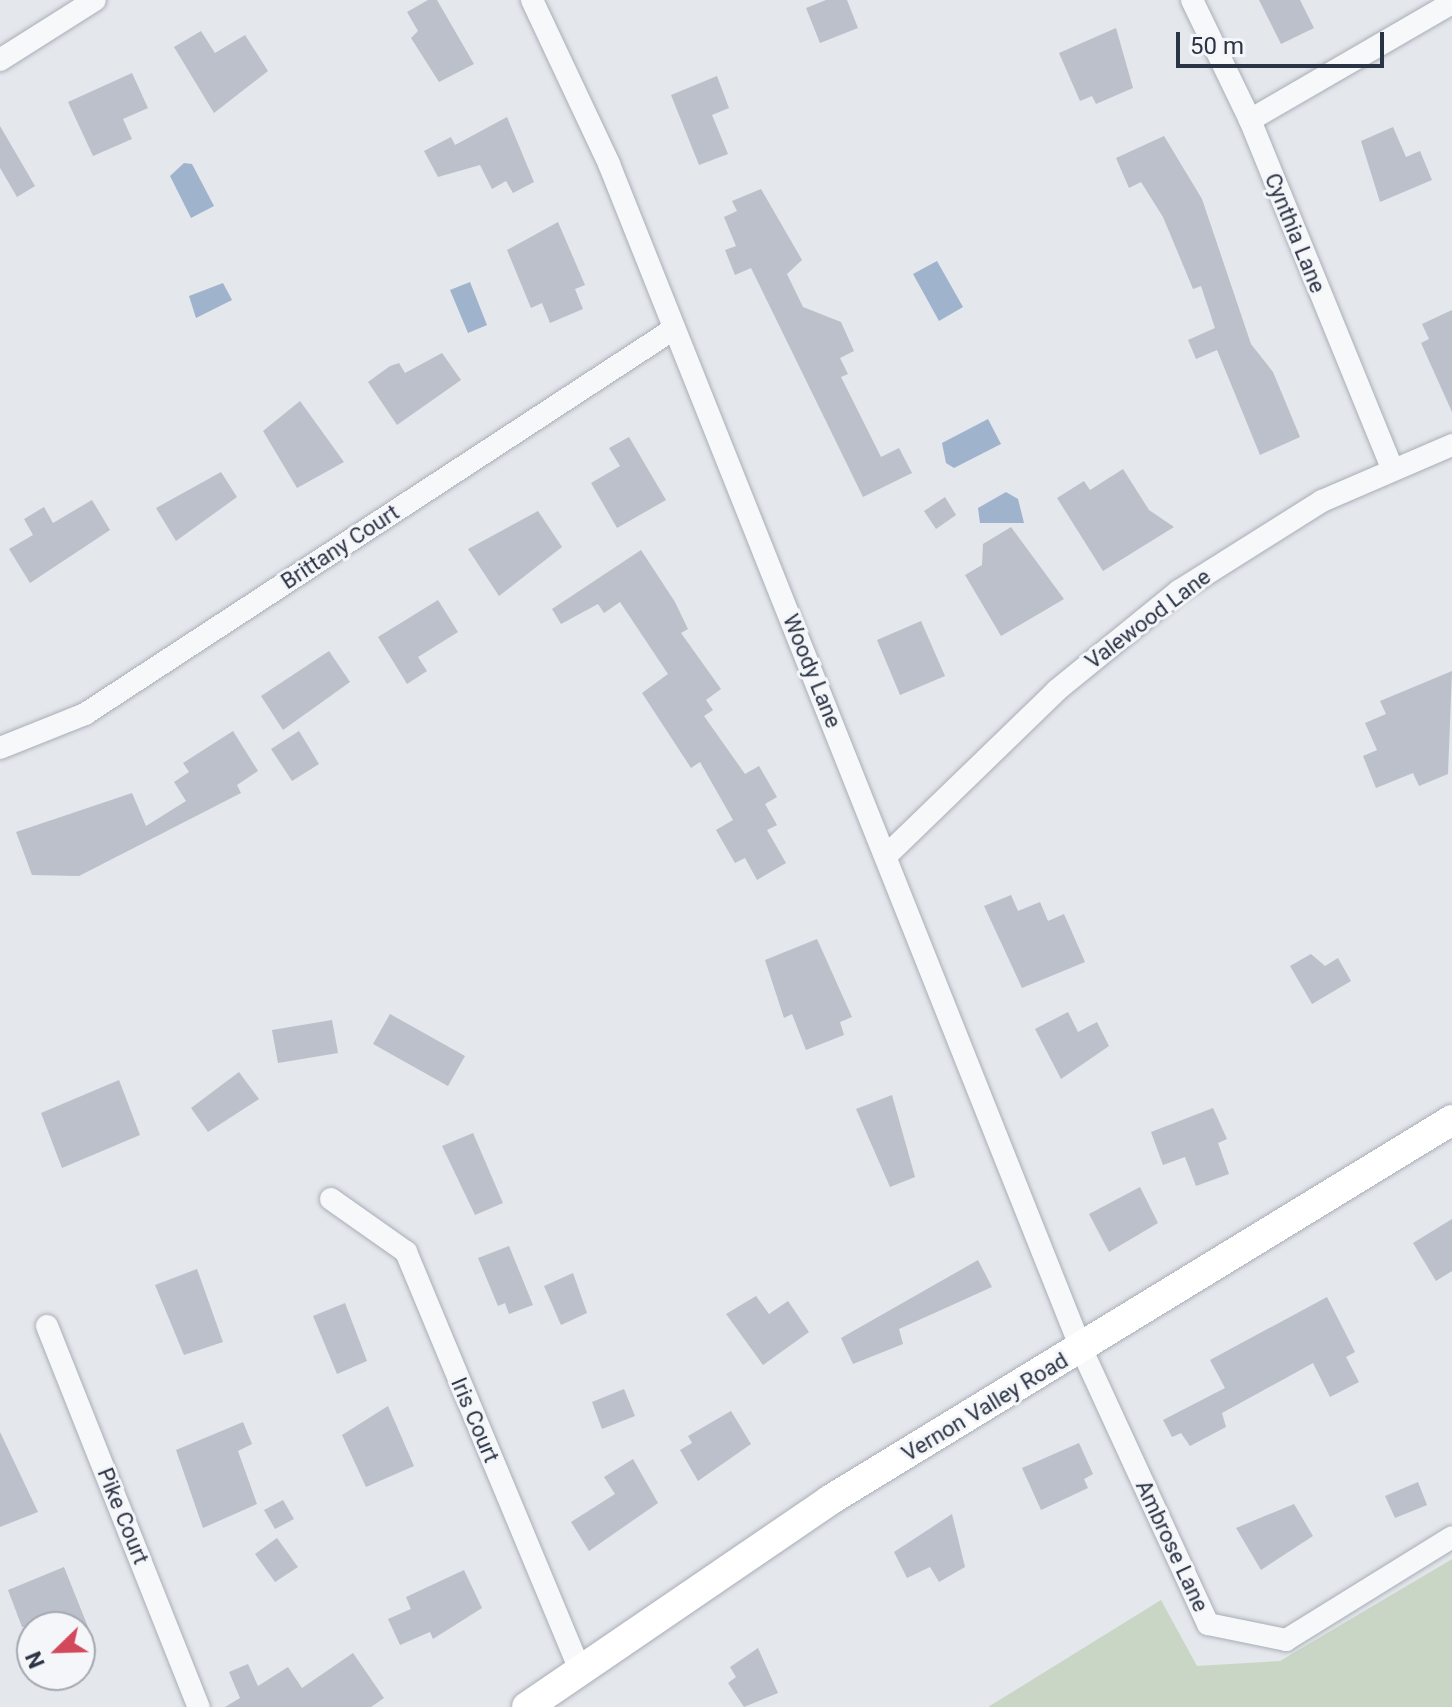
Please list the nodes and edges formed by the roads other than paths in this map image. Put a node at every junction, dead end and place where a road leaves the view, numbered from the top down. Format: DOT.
graph roads {
  1 [pos="95,0"];
  2 [pos="532,0"];
  3 [pos="1192,0"];
  4 [pos="1452,3"];
  5 [pos="0,60"];
  6 [pos="1250,120"];
  7 [pos="672,330"];
  8 [pos="1452,445"];
  9 [pos="1392,468"];
  10 [pos="0,748"];
  11 [pos="887,855"];
  12 [pos="1452,1120"];
  13 [pos="331,1199"];
  14 [pos="47,1326"];
  15 [pos="1081,1348"];
  16 [pos="1452,1537"];
  17 [pos="580,1671"];
  18 [pos="199,1707"];
  19 [pos="527,1707"];
  1 -- 5 [label="street"];
  2 -- 7 [label="street, Woody Lane"];
  3 -- 6 [label="street, Cynthia Lane"];
  4 -- 6 [label="street"];
  6 -- 9 [label="street, Cynthia Lane"];
  7 -- 10 [label="street, Brittany Court"];
  7 -- 11 [label="street, Woody Lane"];
  8 -- 9 [label="street, Valewood Lane"];
  9 -- 11 [label="street, Valewood Lane"];
  11 -- 15 [label="street, Woody Lane"];
  12 -- 15 [label="main road, Vernon Valley Road"];
  13 -- 17 [label="street, Iris Court"];
  14 -- 18 [label="street, Pike Court"];
  15 -- 16 [label="street, Ambrose Lane"];
  15 -- 17 [label="main road, Vernon Valley Road"];
  17 -- 19 [label="main road, Vernon Valley Road"];
}
